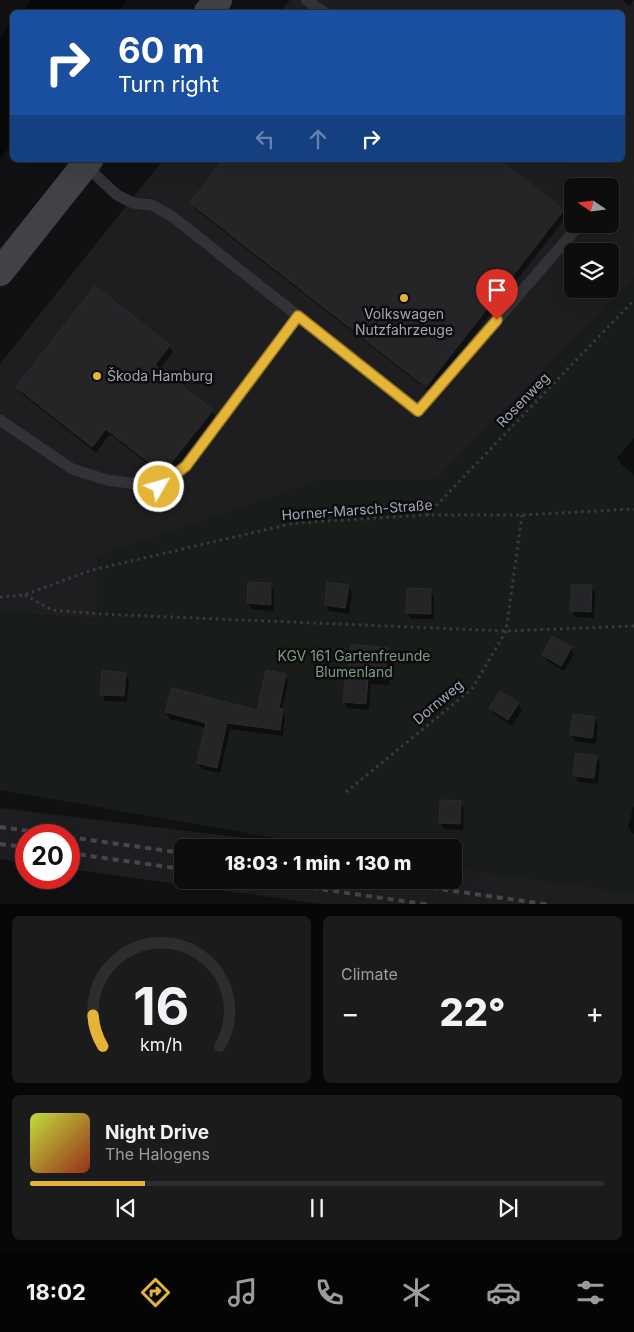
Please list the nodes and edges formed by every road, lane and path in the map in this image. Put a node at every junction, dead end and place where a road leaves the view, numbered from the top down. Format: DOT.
graph roads {
  1 [pos="218,0"];
  2 [pos="306,0"];
  3 [pos="210,10"];
  4 [pos="321,10"];
  5 [pos="87,163"];
  6 [pos="572,233"];
  7 [pos="0,272"];
  8 [pos="634,300"];
  9 [pos="298,316"];
  10 [pos="0,420"];
  11 [pos="634,510"];
  12 [pos="428,515"];
  13 [pos="522,515"];
  14 [pos="24,595"];
  15 [pos="0,597"];
  16 [pos="634,626"];
  17 [pos="506,631"];
  18 [pos="346,792"];
  1 -- 3 [label="main road"];
  2 -- 4 [label="lane"];
  5 -- 7 [label="main road"];
  5 -- 9 [label="lane"];
  6 -- 9 [label="lane"];
  8 -- 12 [label="path, Rosenweg"];
  9 -- 10 [label="lane"];
  11 -- 13 [label="path, Horner-Marsch-Straße"];
  12 -- 13 [label="path, Horner-Marsch-Straße"];
  12 -- 14 [label="path, Horner-Marsch-Straße"];
  13 -- 17 [label="path, Dornweg"];
  14 -- 15 [label="path, Horner-Marsch-Straße"];
  14 -- 17 [label="path"];
  16 -- 17 [label="path"];
  17 -- 18 [label="path, Dornweg"];
}
